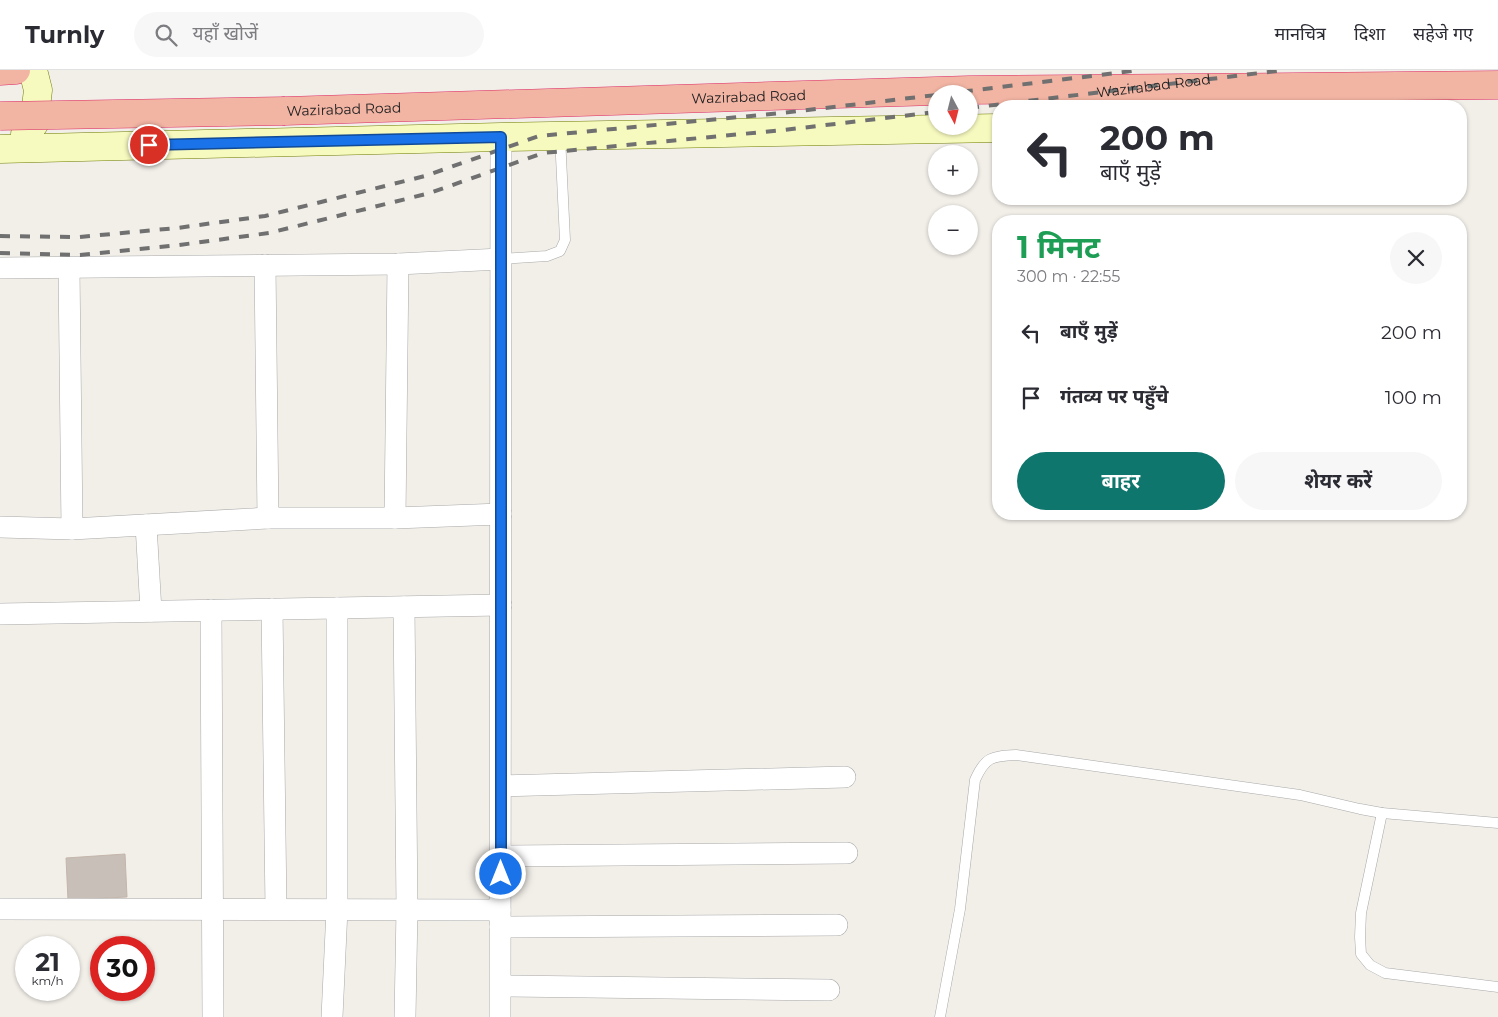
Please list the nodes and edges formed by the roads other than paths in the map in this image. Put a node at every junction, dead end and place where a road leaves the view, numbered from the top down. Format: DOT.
graph roads {
  1 [pos="16,70"];
  2 [pos="33,70"];
  3 [pos="0,71"];
  4 [pos="1498,85"];
  5 [pos="1209,88"];
  6 [pos="1146,100"];
  7 [pos="0,116"];
  8 [pos="992,128"];
  9 [pos="560,136"];
  10 [pos="501,137"];
  11 [pos="6,149"];
  12 [pos="501,259"];
  13 [pos="398,264"];
  14 [pos="265,265"];
  15 [pos="0,268"];
  16 [pos="69,268"];
  17 [pos="501,514"];
  18 [pos="268,518"];
  19 [pos="395,518"];
  20 [pos="146,525"];
  21 [pos="0,527"];
  22 [pos="72,528"];
  23 [pos="501,606"];
  24 [pos="404,607"];
  25 [pos="337,608"];
  26 [pos="272,609"];
  27 [pos="211,610"];
  28 [pos="151,611"];
  29 [pos="0,614"];
  30 [pos="845,777"];
  31 [pos="501,786"];
  32 [pos="1382,813"];
  33 [pos="1498,823"];
  34 [pos="847,853"];
  35 [pos="501,856"];
  36 [pos="0,909"];
  37 [pos="212,909"];
  38 [pos="276,909"];
  39 [pos="337,909"];
  40 [pos="407,910"];
  41 [pos="500,918"];
  42 [pos="838,925"];
  43 [pos="501,986"];
  44 [pos="1498,987"];
  45 [pos="829,990"];
  46 [pos="213,1017"];
  47 [pos="332,1017"];
  48 [pos="405,1017"];
  49 [pos="500,1017"];
  50 [pos="940,1017"];
  1 -- 3 [label="highway"];
  2 -- 11 [label="main road"];
  4 -- 5 [label="highway, Wazirabad Road"];
  5 -- 6 [label="main road"];
  5 -- 7 [label="highway, Wazirabad Road, bridge"];
  8 -- 9 [label="main road"];
  9 -- 10 [label="main road"];
  9 -- 12 [label="lane"];
  10 -- 11 [label="main road"];
  10 -- 12 [label="street"];
  12 -- 13 [label="street"];
  12 -- 17 [label="street"];
  13 -- 14 [label="street"];
  13 -- 19 [label="street"];
  14 -- 16 [label="street"];
  14 -- 18 [label="street"];
  15 -- 16 [label="street"];
  16 -- 22 [label="street"];
  17 -- 19 [label="street"];
  17 -- 23 [label="street"];
  18 -- 19 [label="street"];
  18 -- 20 [label="street"];
  20 -- 22 [label="street"];
  20 -- 28 [label="street"];
  21 -- 22 [label="street"];
  23 -- 24 [label="street"];
  23 -- 31 [label="street"];
  24 -- 25 [label="street"];
  24 -- 40 [label="street"];
  25 -- 26 [label="street"];
  25 -- 39 [label="street"];
  26 -- 27 [label="street"];
  26 -- 38 [label="street"];
  27 -- 28 [label="street"];
  27 -- 37 [label="street"];
  28 -- 29 [label="street"];
  30 -- 31 [label="street"];
  31 -- 35 [label="street"];
  32 -- 33 [label="lane"];
  32 -- 44 [label="lane"];
  32 -- 50 [label="lane"];
  34 -- 35 [label="street"];
  35 -- 41 [label="street"];
  36 -- 37 [label="street"];
  37 -- 38 [label="street"];
  37 -- 46 [label="street"];
  38 -- 39 [label="street"];
  39 -- 40 [label="street"];
  39 -- 47 [label="street"];
  40 -- 41 [label="street"];
  40 -- 48 [label="street"];
  41 -- 42 [label="street"];
  41 -- 43 [label="street"];
  43 -- 45 [label="street"];
  43 -- 49 [label="street"];
}
